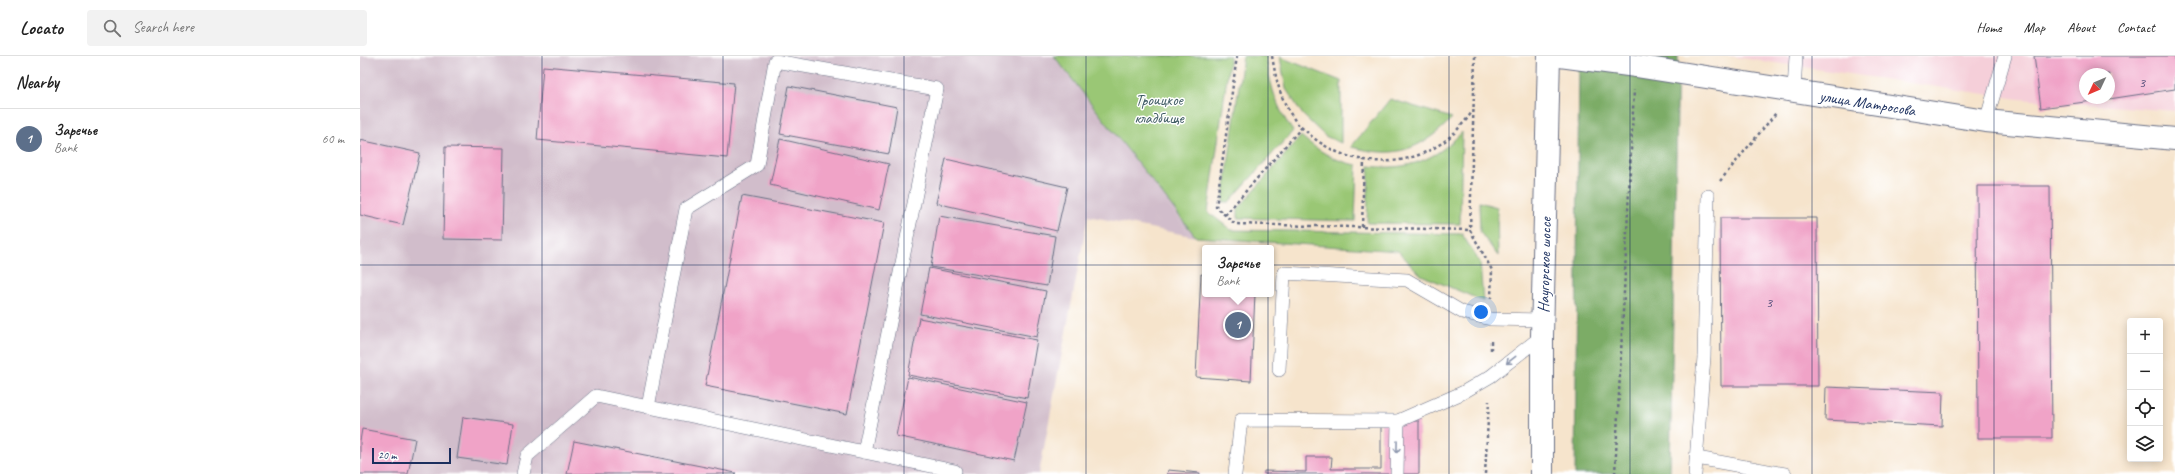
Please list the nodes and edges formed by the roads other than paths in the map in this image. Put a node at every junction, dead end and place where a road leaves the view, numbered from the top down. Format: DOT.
graph roads {
  1 [pos="1549,56"];
  2 [pos="1560,56"];
  3 [pos="1796,56"];
  4 [pos="2005,56"];
  5 [pos="1794,91"];
  6 [pos="1986,121"];
  7 [pos="2175,139"];
  8 [pos="1708,196"];
  9 [pos="1542,328"];
  10 [pos="1278,370"];
  11 [pos="648,407"];
  12 [pos="1398,421"];
  13 [pos="864,452"];
  14 [pos="1696,458"];
  15 [pos="523,474"];
  16 [pos="954,474"];
  17 [pos="1235,474"];
  18 [pos="1397,474"];
  19 [pos="1542,474"];
  20 [pos="1695,474"];
  21 [pos="1784,474"];
  1 -- 9 [label="street, Наугорское шоссе"];
  2 -- 5 [label="street, улица Матросова"];
  3 -- 5 [label="lane"];
  4 -- 6 [label="lane"];
  5 -- 6 [label="street, улица Матросова"];
  6 -- 7 [label="street, улица Матросова"];
  8 -- 14 [label="lane"];
  9 -- 10 [label="lane"];
  9 -- 12 [label="lane, one-way"];
  9 -- 19 [label="street, Наугорское шоссе"];
  11 -- 13 [label="lane"];
  11 -- 13 [label="lane"];
  11 -- 15 [label="lane"];
  12 -- 17 [label="lane"];
  12 -- 18 [label="lane, one-way"];
  13 -- 16 [label="lane"];
  14 -- 20 [label="lane"];
  14 -- 21 [label="lane"];
}
